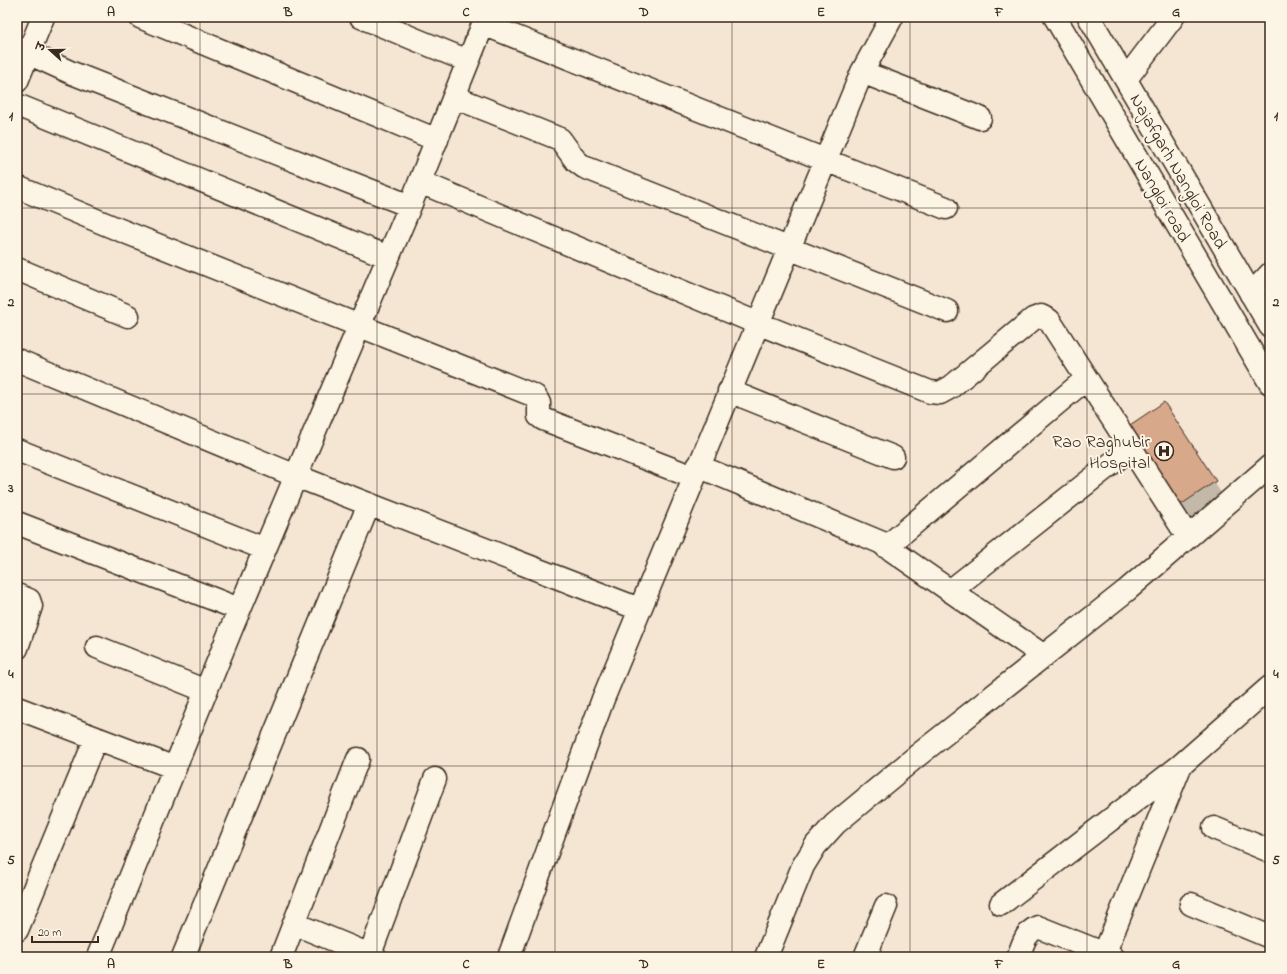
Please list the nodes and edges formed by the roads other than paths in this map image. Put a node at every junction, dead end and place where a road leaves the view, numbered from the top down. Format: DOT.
graph roads {
  1 [pos="43,17"];
  2 [pos="140,17"];
  3 [pos="361,17"];
  4 [pos="892,17"];
  5 [pos="1055,17"];
  6 [pos="1089,17"];
  7 [pos="1173,17"];
  8 [pos="485,21"];
  9 [pos="22,50"];
  10 [pos="468,61"];
  11 [pos="862,72"];
  12 [pos="17,80"];
  13 [pos="1126,80"];
  14 [pos="454,97"];
  15 [pos="17,105"];
  16 [pos="980,118"];
  17 [pos="436,140"];
  18 [pos="826,159"];
  19 [pos="420,182"];
  20 [pos="17,187"];
  21 [pos="410,206"];
  22 [pos="946,208"];
  23 [pos="789,247"];
  24 [pos="388,257"];
  25 [pos="17,269"];
  26 [pos="1270,274"];
  27 [pos="1251,294"];
  28 [pos="947,311"];
  29 [pos="128,316"];
  30 [pos="757,323"];
  31 [pos="359,326"];
  32 [pos="1270,326"];
  33 [pos="17,360"];
  34 [pos="1086,379"];
  35 [pos="1270,383"];
  36 [pos="729,391"];
  37 [pos="1130,449"];
  38 [pos="17,450"];
  39 [pos="893,457"];
  40 [pos="1270,466"];
  41 [pos="696,472"];
  42 [pos="296,476"];
  43 [pos="368,504"];
  44 [pos="17,524"];
  45 [pos="1188,537"];
  46 [pos="886,547"];
  47 [pos="265,549"];
  48 [pos="950,591"];
  49 [pos="17,595"];
  50 [pos="239,609"];
  51 [pos="639,609"];
  52 [pos="97,647"];
  53 [pos="17,648"];
  54 [pos="1044,656"];
  55 [pos="1270,687"];
  56 [pos="206,691"];
  57 [pos="19,714"];
  58 [pos="96,738"];
  59 [pos="358,759"];
  60 [pos="1180,766"];
  61 [pos="175,768"];
  62 [pos="435,779"];
  63 [pos="1214,828"];
  64 [pos="1270,851"];
  65 [pos="1001,904"];
  66 [pos="1191,904"];
  67 [pos="886,906"];
  68 [pos="295,924"];
  69 [pos="17,930"];
  70 [pos="1270,937"];
  71 [pos="371,956"];
  72 [pos="1107,956"];
  73 [pos="98,957"];
  74 [pos="183,957"];
  75 [pos="281,957"];
  76 [pos="509,957"];
  77 [pos="766,957"];
  78 [pos="865,957"];
  79 [pos="1018,957"];
  1 -- 9 [label="street"];
  2 -- 17 [label="street"];
  3 -- 10 [label="street"];
  4 -- 11 [label="street"];
  5 -- 35 [label="street, Nangloi road"];
  6 -- 13 [label="street, Najafgarh Nangloi Road"];
  7 -- 13 [label="street"];
  8 -- 10 [label="street"];
  8 -- 18 [label="street"];
  9 -- 12 [label="street"];
  9 -- 21 [label="street"];
  10 -- 14 [label="street"];
  11 -- 16 [label="street"];
  11 -- 18 [label="street"];
  13 -- 27 [label="street, Najafgarh Nangloi Road"];
  14 -- 17 [label="street"];
  14 -- 23 [label="street"];
  15 -- 24 [label="street"];
  17 -- 19 [label="street"];
  18 -- 22 [label="street"];
  18 -- 23 [label="street"];
  19 -- 21 [label="street"];
  19 -- 30 [label="street"];
  20 -- 31 [label="street"];
  21 -- 24 [label="street"];
  23 -- 28 [label="street"];
  23 -- 30 [label="street"];
  24 -- 31 [label="street"];
  25 -- 29 [label="street"];
  26 -- 27 [label="street"];
  27 -- 32 [label="street, Najafgarh Nangloi Road"];
  30 -- 34 [label="street"];
  30 -- 36 [label="street"];
  31 -- 41 [label="street"];
  31 -- 42 [label="street"];
  33 -- 42 [label="street"];
  34 -- 37 [label="street"];
  34 -- 46 [label="street"];
  36 -- 39 [label="street"];
  36 -- 41 [label="street"];
  37 -- 45 [label="street"];
  37 -- 48 [label="street"];
  38 -- 47 [label="street"];
  40 -- 45 [label="street"];
  41 -- 46 [label="street"];
  41 -- 51 [label="street"];
  42 -- 43 [label="street"];
  42 -- 47 [label="street"];
  43 -- 51 [label="street"];
  43 -- 74 [label="street"];
  44 -- 50 [label="street"];
  45 -- 54 [label="street"];
  46 -- 48 [label="street"];
  47 -- 50 [label="street"];
  48 -- 54 [label="street"];
  49 -- 53 [label="street"];
  50 -- 56 [label="street"];
  51 -- 76 [label="street"];
  52 -- 56 [label="street"];
  54 -- 77 [label="street"];
  55 -- 60 [label="street"];
  56 -- 61 [label="street"];
  57 -- 58 [label="street"];
  58 -- 61 [label="street"];
  58 -- 69 [label="street"];
  59 -- 68 [label="street"];
  60 -- 65 [label="street"];
  60 -- 72 [label="street"];
  61 -- 73 [label="street"];
  62 -- 71 [label="street"];
  63 -- 64 [label="street"];
  66 -- 70 [label="street"];
  67 -- 78 [label="street"];
  68 -- 71 [label="street"];
  68 -- 75 [label="street"];
  72 -- 79 [label="street"];
}
